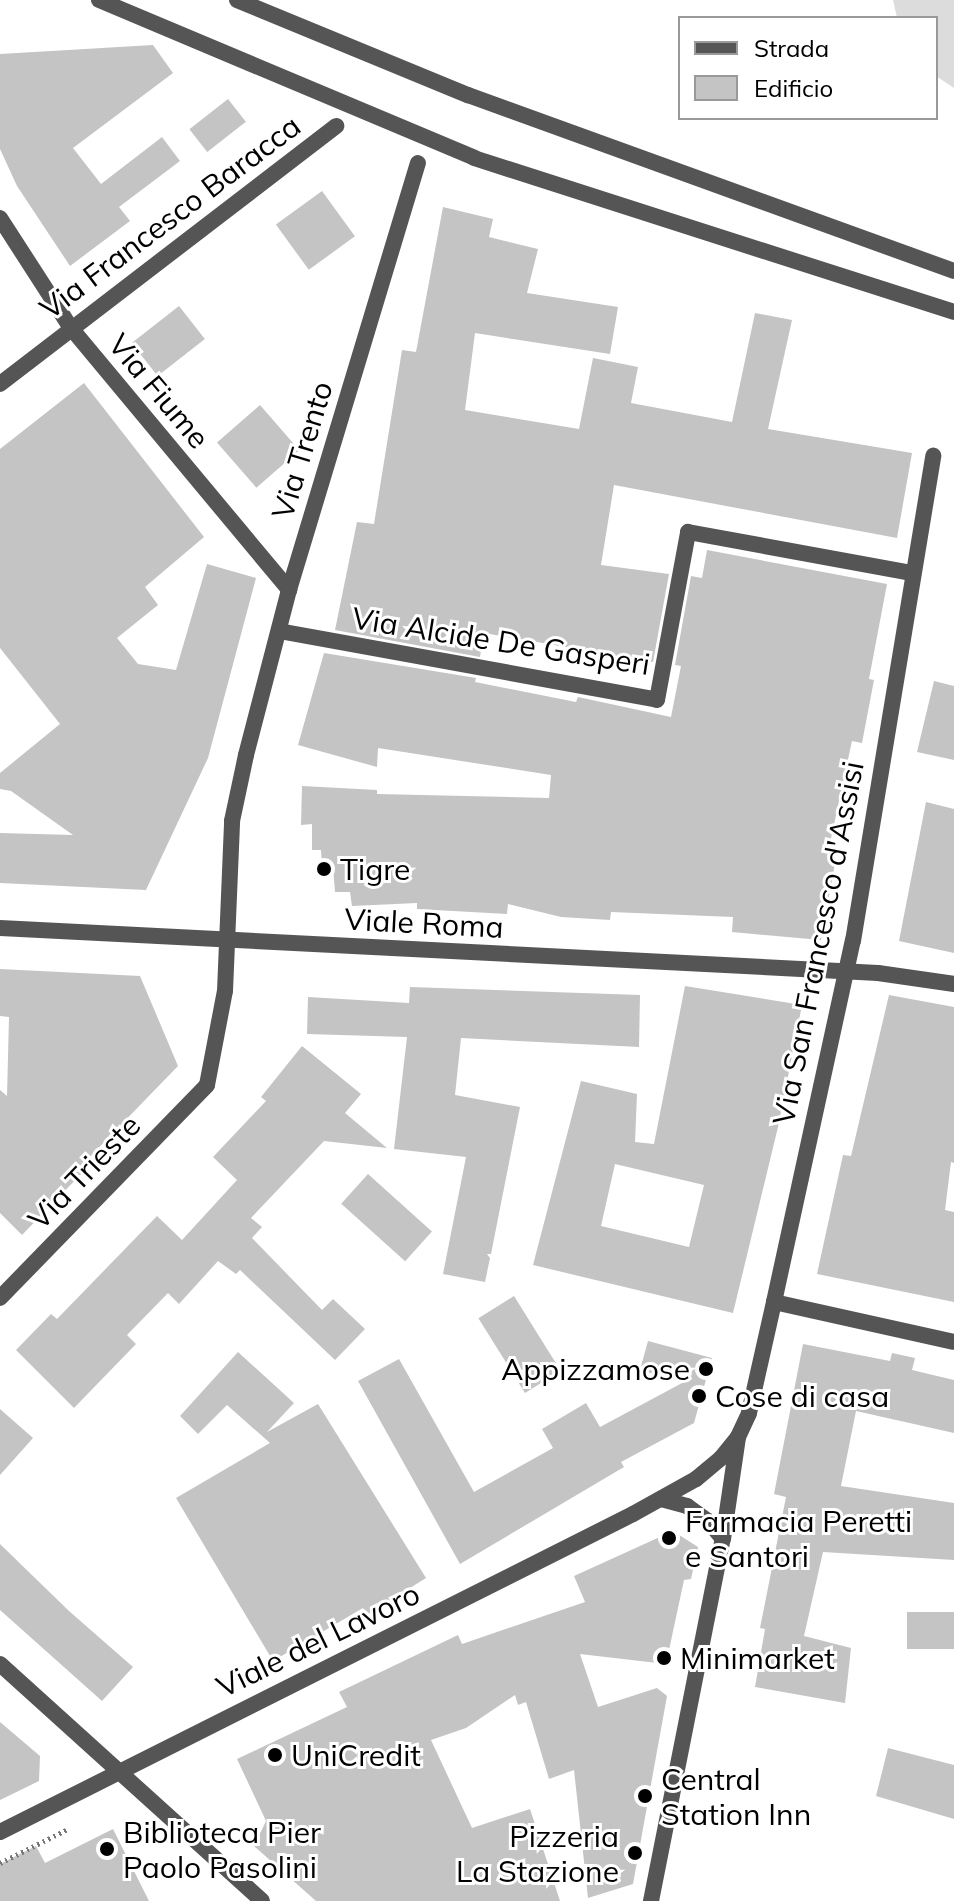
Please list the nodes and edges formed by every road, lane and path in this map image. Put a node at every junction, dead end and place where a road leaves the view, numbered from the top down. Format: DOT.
graph roads {
  1 [pos="99,0"];
  2 [pos="237,0"];
  3 [pos="336,126"];
  4 [pos="418,163"];
  5 [pos="0,218"];
  6 [pos="954,271"];
  7 [pos="954,312"];
  8 [pos="71,328"];
  9 [pos="0,384"];
  10 [pos="933,456"];
  11 [pos="912,573"];
  12 [pos="289,590"];
  13 [pos="279,631"];
  14 [pos="0,928"];
  15 [pos="227,941"];
  16 [pos="845,971"];
  17 [pos="954,984"];
  18 [pos="207,1085"];
  19 [pos="0,1298"];
  20 [pos="774,1302"];
  21 [pos="954,1342"];
  22 [pos="738,1437"];
  23 [pos="661,1499"];
  24 [pos="723,1539"];
  25 [pos="0,1664"];
  26 [pos="120,1771"];
  27 [pos="68,1829"];
  28 [pos="0,1832"];
  29 [pos="0,1863"];
  30 [pos="262,1901"];
  31 [pos="651,1901"];
  1 -- 7 [label="street"];
  2 -- 6 [label="street"];
  3 -- 8 [label="street, Via Francesco Baracca"];
  4 -- 12 [label="street, Via Trento"];
  5 -- 8 [label="street, Via Fiume"];
  8 -- 9 [label="street, Via Francesco Baracca"];
  8 -- 12 [label="street, Via Fiume"];
  10 -- 11 [label="street, Via San Francesco d'Assisi"];
  11 -- 13 [label="street, Via Alcide De Gasperi"];
  11 -- 16 [label="street, Via San Francesco d'Assisi"];
  12 -- 13 [label="street, Via Trento"];
  13 -- 15 [label="street, Via Trento"];
  14 -- 15 [label="street, Viale Roma"];
  15 -- 16 [label="street, Viale Roma"];
  15 -- 18 [label="street, Via Trento"];
  16 -- 17 [label="street, Viale Roma"];
  16 -- 20 [label="street, Via San Francesco d'Assisi"];
  18 -- 19 [label="street, Via Trieste"];
  20 -- 21 [label="street"];
  20 -- 22 [label="street, Via San Francesco d'Assisi"];
  22 -- 23 [label="street, Via San Francesco d'Assisi"];
  22 -- 24 [label="street, Via San Francesco d'Assisi"];
  23 -- 24 [label="street"];
  23 -- 26 [label="street, Viale del Lavoro"];
  24 -- 31 [label="street, Via San Francesco d'Assisi"];
  25 -- 26 [label="street"];
  26 -- 28 [label="street, Viale del Lavoro"];
  26 -- 30 [label="street"];
  27 -- 29 [label="path"];
}
